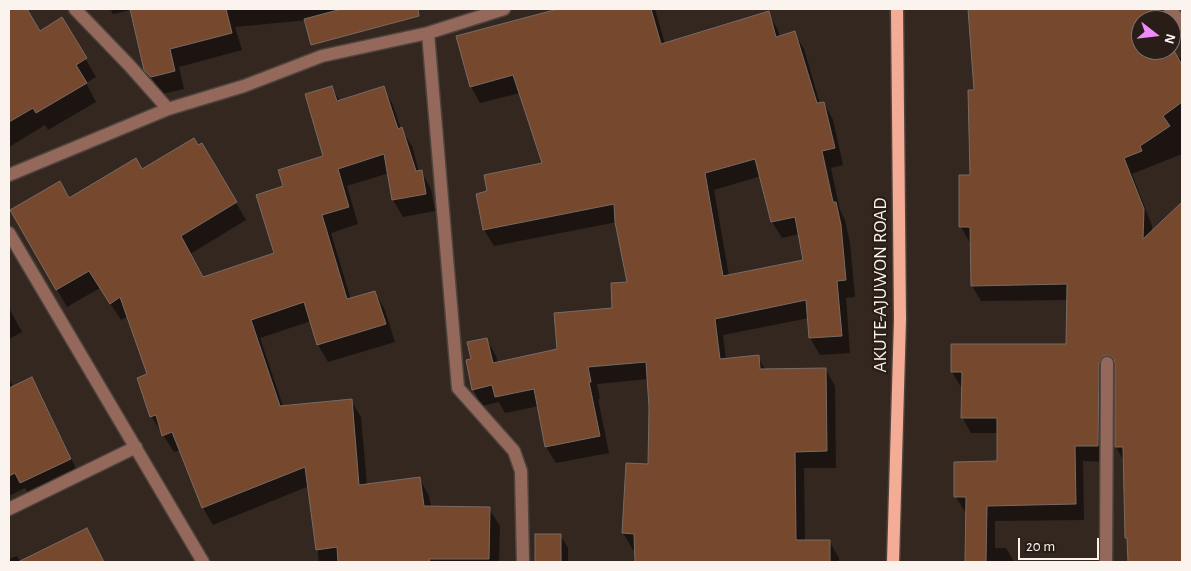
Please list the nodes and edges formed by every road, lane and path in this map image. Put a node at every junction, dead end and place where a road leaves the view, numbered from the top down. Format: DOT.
graph roads {
  1 [pos="75,9"];
  2 [pos="504,9"];
  3 [pos="897,9"];
  4 [pos="1170,9"];
  5 [pos="1182,24"];
  6 [pos="428,32"];
  7 [pos="168,109"];
  8 [pos="9,175"];
  9 [pos="9,233"];
  10 [pos="1107,363"];
  11 [pos="136,447"];
  12 [pos="9,509"];
  13 [pos="203,562"];
  14 [pos="522,562"];
  15 [pos="893,562"];
  16 [pos="1106,562"];
  1 -- 7 [label="street"];
  2 -- 6 [label="street"];
  3 -- 15 [label="main road, AKUTE-AJUWON ROAD"];
  4 -- 5 [label="street"];
  6 -- 7 [label="street"];
  6 -- 14 [label="street"];
  7 -- 8 [label="street"];
  9 -- 11 [label="street"];
  10 -- 16 [label="street"];
  11 -- 12 [label="street"];
  11 -- 13 [label="street"];
}
